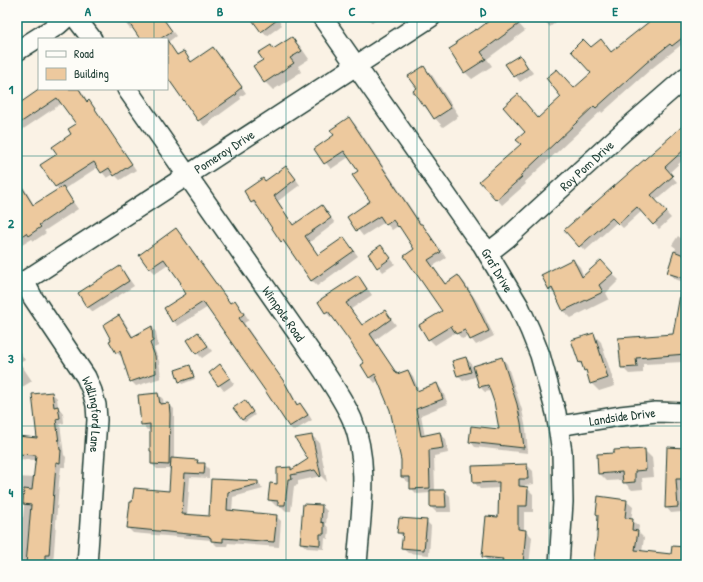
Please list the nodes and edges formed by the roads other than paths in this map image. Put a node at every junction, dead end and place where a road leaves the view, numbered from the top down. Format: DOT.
graph roads {
  1 [pos="67,17"];
  2 [pos="75,17"];
  3 [pos="322,17"];
  4 [pos="431,17"];
  5 [pos="91,38"];
  6 [pos="17,51"];
  7 [pos="356,66"];
  8 [pos="686,77"];
  9 [pos="128,90"];
  10 [pos="188,176"];
  11 [pos="488,253"];
  12 [pos="21,283"];
  13 [pos="686,413"];
  14 [pos="559,426"];
  15 [pos="87,565"];
  16 [pos="357,565"];
  17 [pos="559,565"];
  1 -- 6 [label="street"];
  2 -- 5 [label="street"];
  3 -- 7 [label="street, Graf Drive"];
  4 -- 7 [label="street, Pomeroy Drive"];
  7 -- 10 [label="street, Pomeroy Drive"];
  7 -- 11 [label="street, Graf Drive"];
  8 -- 11 [label="street, Roy Pom Drive"];
  9 -- 10 [label="street, Wimpole Road"];
  10 -- 12 [label="street, Pomeroy Drive"];
  10 -- 16 [label="street, Wimpole Road"];
  11 -- 14 [label="street, Graf Drive"];
  12 -- 15 [label="street, Wallingford Lane"];
  13 -- 14 [label="street, Landside Drive"];
  14 -- 17 [label="street, Graf Drive"];
}
